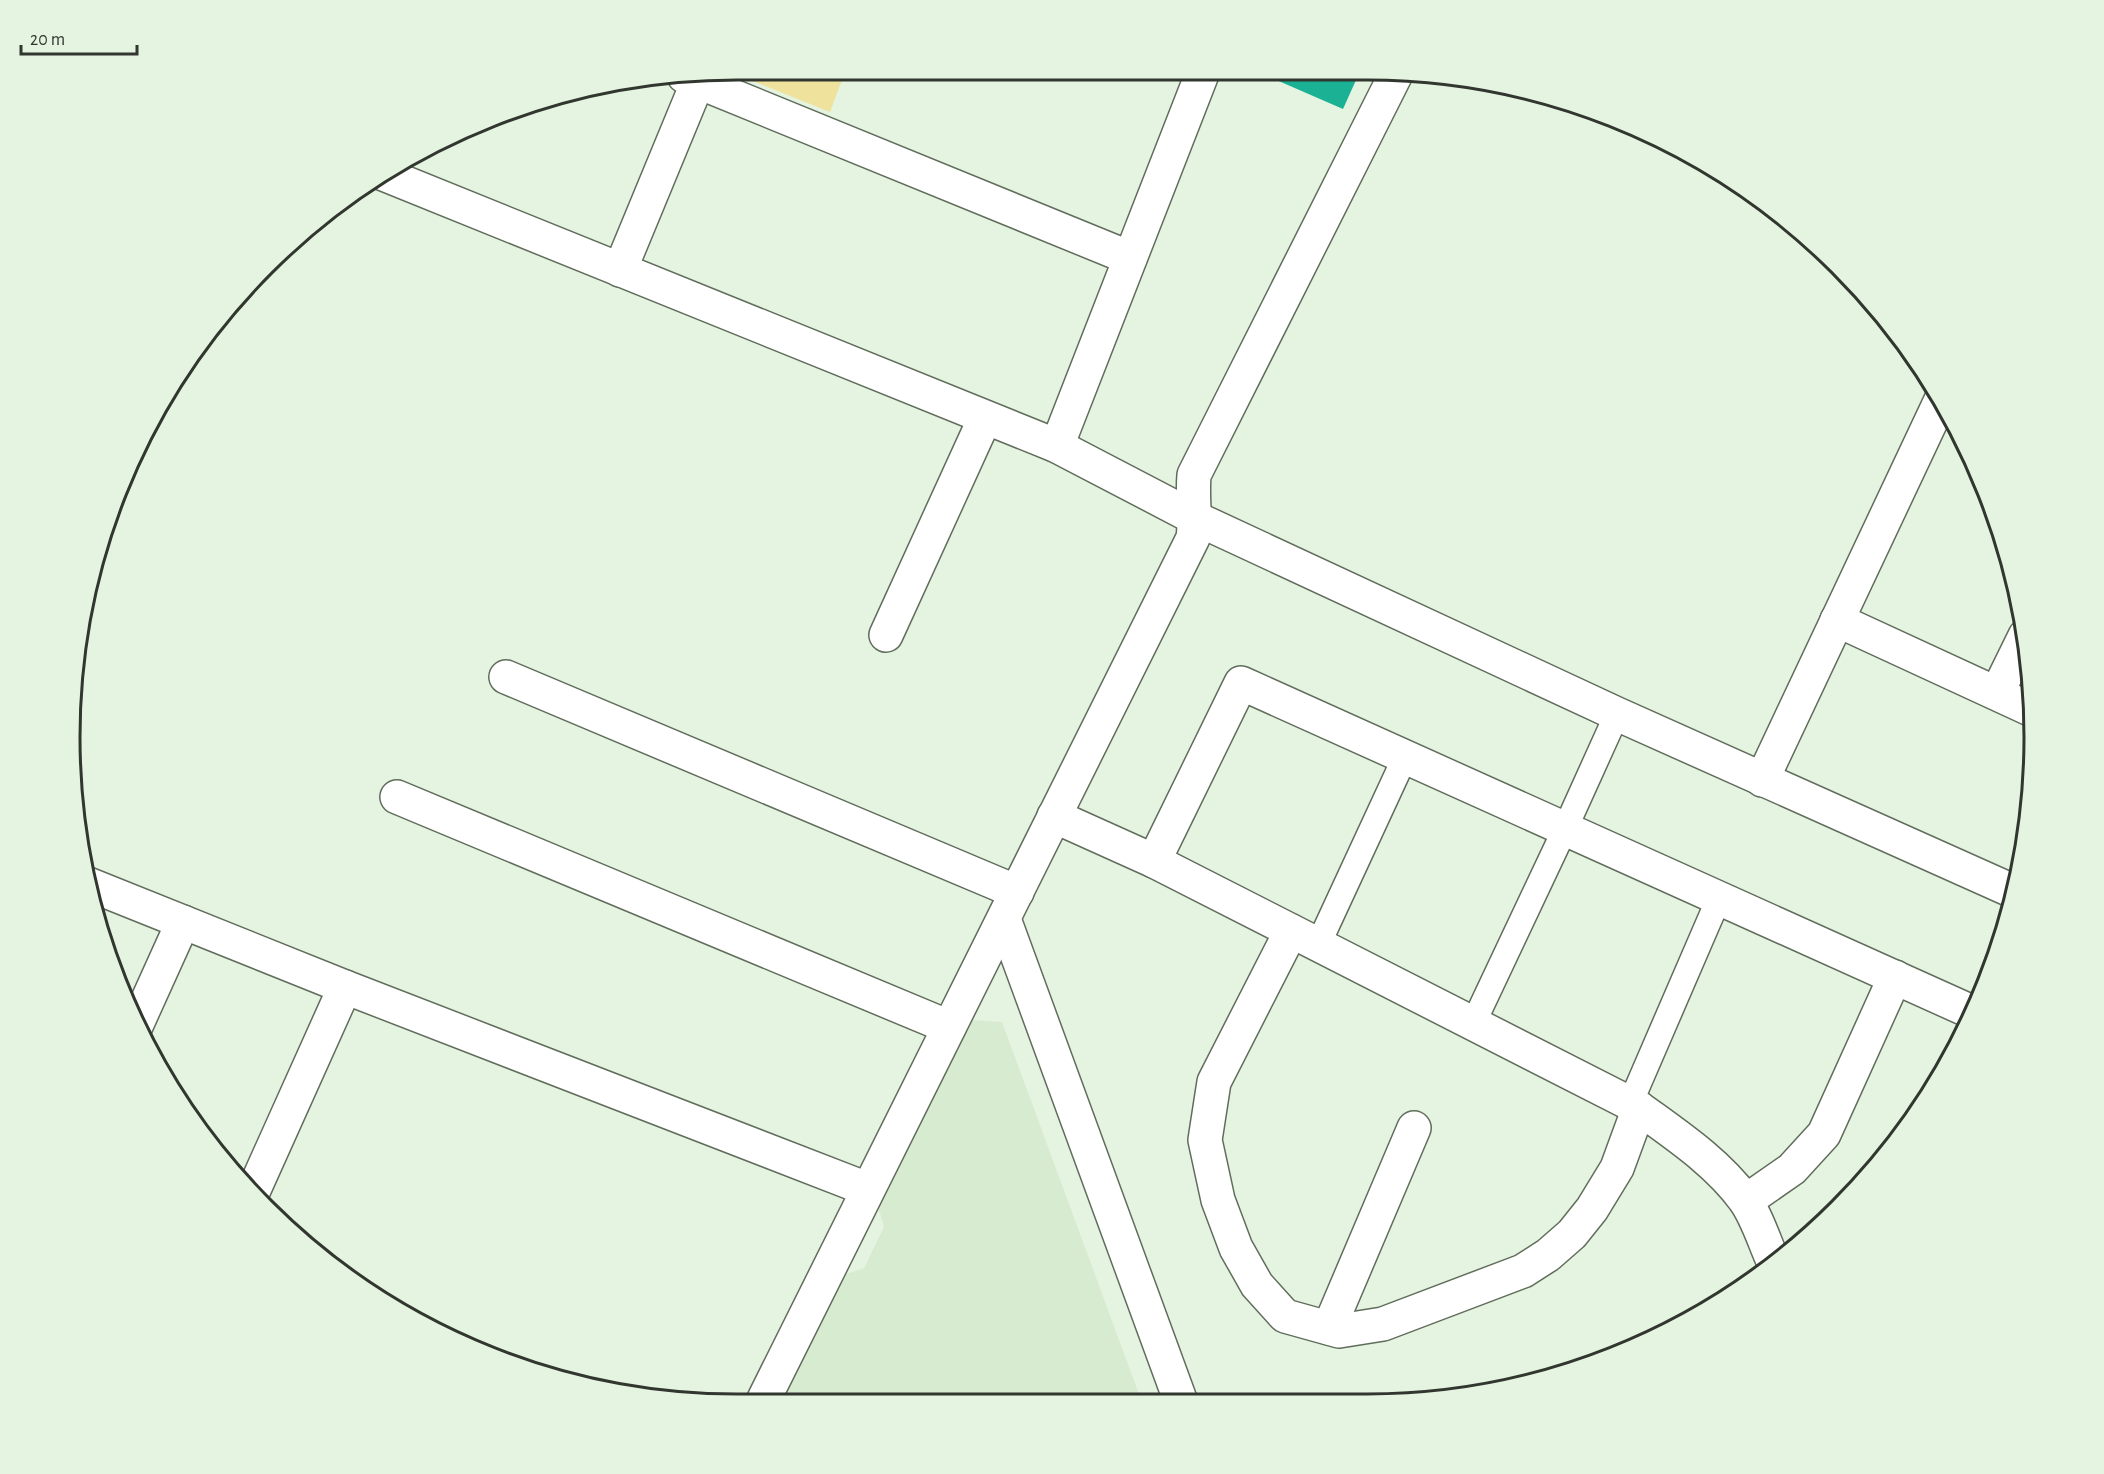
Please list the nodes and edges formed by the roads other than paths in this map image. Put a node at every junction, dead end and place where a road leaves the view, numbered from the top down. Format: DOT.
graph roads {
  1 [pos="1200,80"];
  2 [pos="692,81"];
  3 [pos="703,81"];
  4 [pos="1393,81"];
  5 [pos="392,178"];
  6 [pos="1130,258"];
  7 [pos="620,270"];
  8 [pos="1937,409"];
  9 [pos="985,418"];
  10 [pos="1057,446"];
  11 [pos="1196,518"];
  12 [pos="1837,620"];
  13 [pos="886,635"];
  14 [pos="2019,649"];
  15 [pos="506,677"];
  16 [pos="1997,693"];
  17 [pos="2023,706"];
  18 [pos="1617,714"];
  19 [pos="1405,757"];
  20 [pos="1762,780"];
  21 [pos="397,797"];
  22 [pos="1054,816"];
  23 [pos="1565,829"];
  24 [pos="1154,861"];
  25 [pos="97,888"];
  26 [pos="2006,888"];
  27 [pos="1719,898"];
  28 [pos="1010,905"];
  29 [pos="183,922"];
  30 [pos="1305,938"];
  31 [pos="1895,977"];
  32 [pos="345,987"];
  33 [pos="1966,1008"];
  34 [pos="141,1015"];
  35 [pos="1473,1024"];
  36 [pos="949,1027"];
  37 [pos="1634,1106"];
  38 [pos="1414,1128"];
  39 [pos="256,1185"];
  40 [pos="867,1189"];
  41 [pos="1746,1201"];
  42 [pos="1771,1256"];
  43 [pos="1329,1328"];
  44 [pos="766,1394"];
  45 [pos="1178,1394"];
  1 -- 6 [label="street"];
  2 -- 7 [label="street"];
  3 -- 6 [label="street"];
  4 -- 11 [label="street"];
  5 -- 7 [label="street"];
  6 -- 10 [label="street"];
  7 -- 9 [label="street"];
  8 -- 12 [label="street"];
  9 -- 10 [label="street"];
  9 -- 13 [label="street"];
  10 -- 11 [label="street"];
  11 -- 18 [label="street"];
  11 -- 22 [label="street"];
  12 -- 16 [label="street"];
  12 -- 20 [label="street"];
  14 -- 16 [label="street"];
  15 -- 28 [label="street"];
  16 -- 17 [label="street"];
  18 -- 20 [label="street"];
  18 -- 23 [label="lane"];
  19 -- 23 [label="street"];
  19 -- 24 [label="street"];
  19 -- 30 [label="lane"];
  20 -- 26 [label="street"];
  21 -- 36 [label="street"];
  22 -- 24 [label="street"];
  22 -- 28 [label="street"];
  23 -- 27 [label="street"];
  23 -- 35 [label="lane"];
  24 -- 30 [label="street"];
  25 -- 29 [label="street"];
  27 -- 31 [label="street"];
  27 -- 37 [label="lane"];
  28 -- 36 [label="street"];
  28 -- 45 [label="street"];
  29 -- 32 [label="street"];
  29 -- 34 [label="street"];
  30 -- 35 [label="street"];
  30 -- 43 [label="street"];
  31 -- 33 [label="street"];
  31 -- 41 [label="street"];
  32 -- 39 [label="street"];
  32 -- 40 [label="street"];
  35 -- 37 [label="street"];
  36 -- 40 [label="street"];
  37 -- 41 [label="street"];
  37 -- 43 [label="street"];
  38 -- 43 [label="street"];
  40 -- 44 [label="street"];
  41 -- 42 [label="street"];
}
